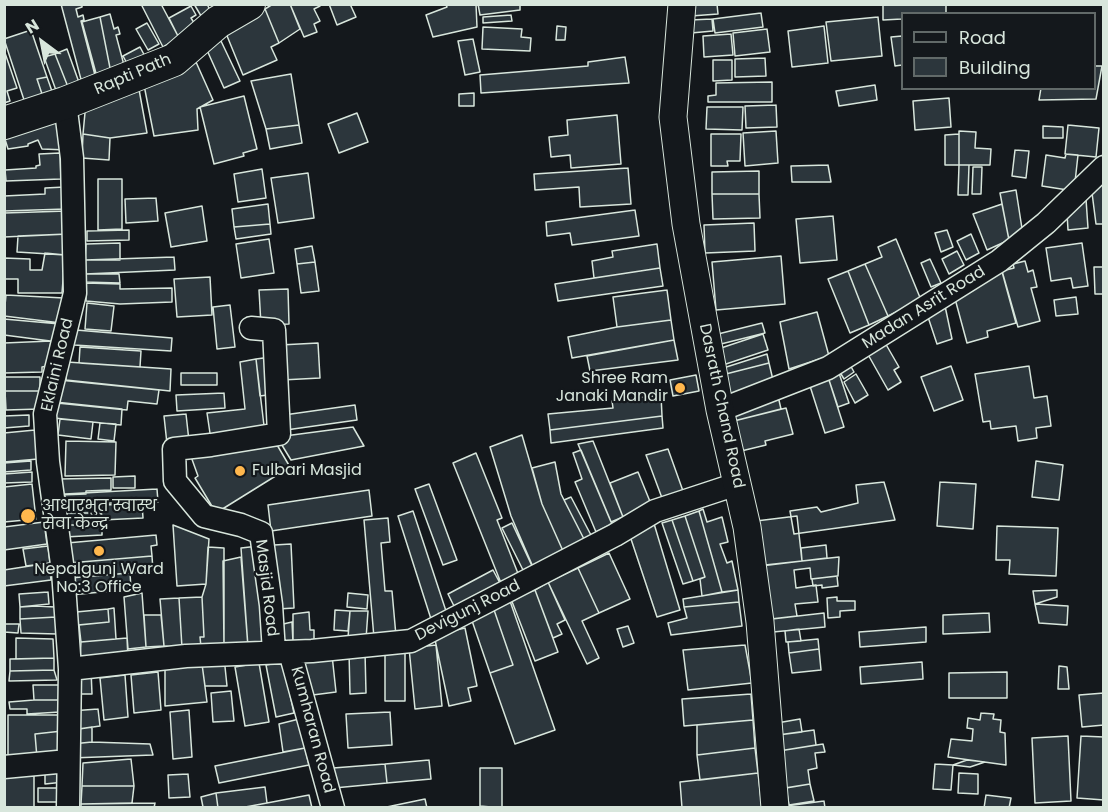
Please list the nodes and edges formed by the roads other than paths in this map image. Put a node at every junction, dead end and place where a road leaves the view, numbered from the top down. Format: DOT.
graph roads {
  1 [pos="249,4"];
  2 [pos="682,4"];
  3 [pos="65,103"];
  4 [pos="4,123"];
  5 [pos="1104,167"];
  6 [pos="251,328"];
  7 [pos="720,410"];
  8 [pos="737,483"];
  9 [pos="282,652"];
  10 [pos="70,669"];
  11 [pos="68,761"];
  12 [pos="4,767"];
  13 [pos="68,807"];
  14 [pos="333,807"];
  15 [pos="775,807"];
  1 -- 3 [label="main road, Rapti Path"];
  2 -- 7 [label="street, Dasrath Chand Road"];
  3 -- 4 [label="main road, Rapti Path"];
  3 -- 10 [label="street, Eklaini Road"];
  5 -- 7 [label="street, Madan Asrit Road"];
  6 -- 9 [label="street, Masjid Road"];
  7 -- 8 [label="street, Dasrath Chand Road"];
  8 -- 9 [label="street, Devigunj Road"];
  8 -- 15 [label="street, Dasrath Chand Road"];
  9 -- 10 [label="street, Devigunj Road"];
  9 -- 14 [label="street, Kumharan Road"];
  10 -- 11 [label="street, Eklaini Road"];
  11 -- 12 [label="street"];
  11 -- 13 [label="street, Eklaini Road"];
}
